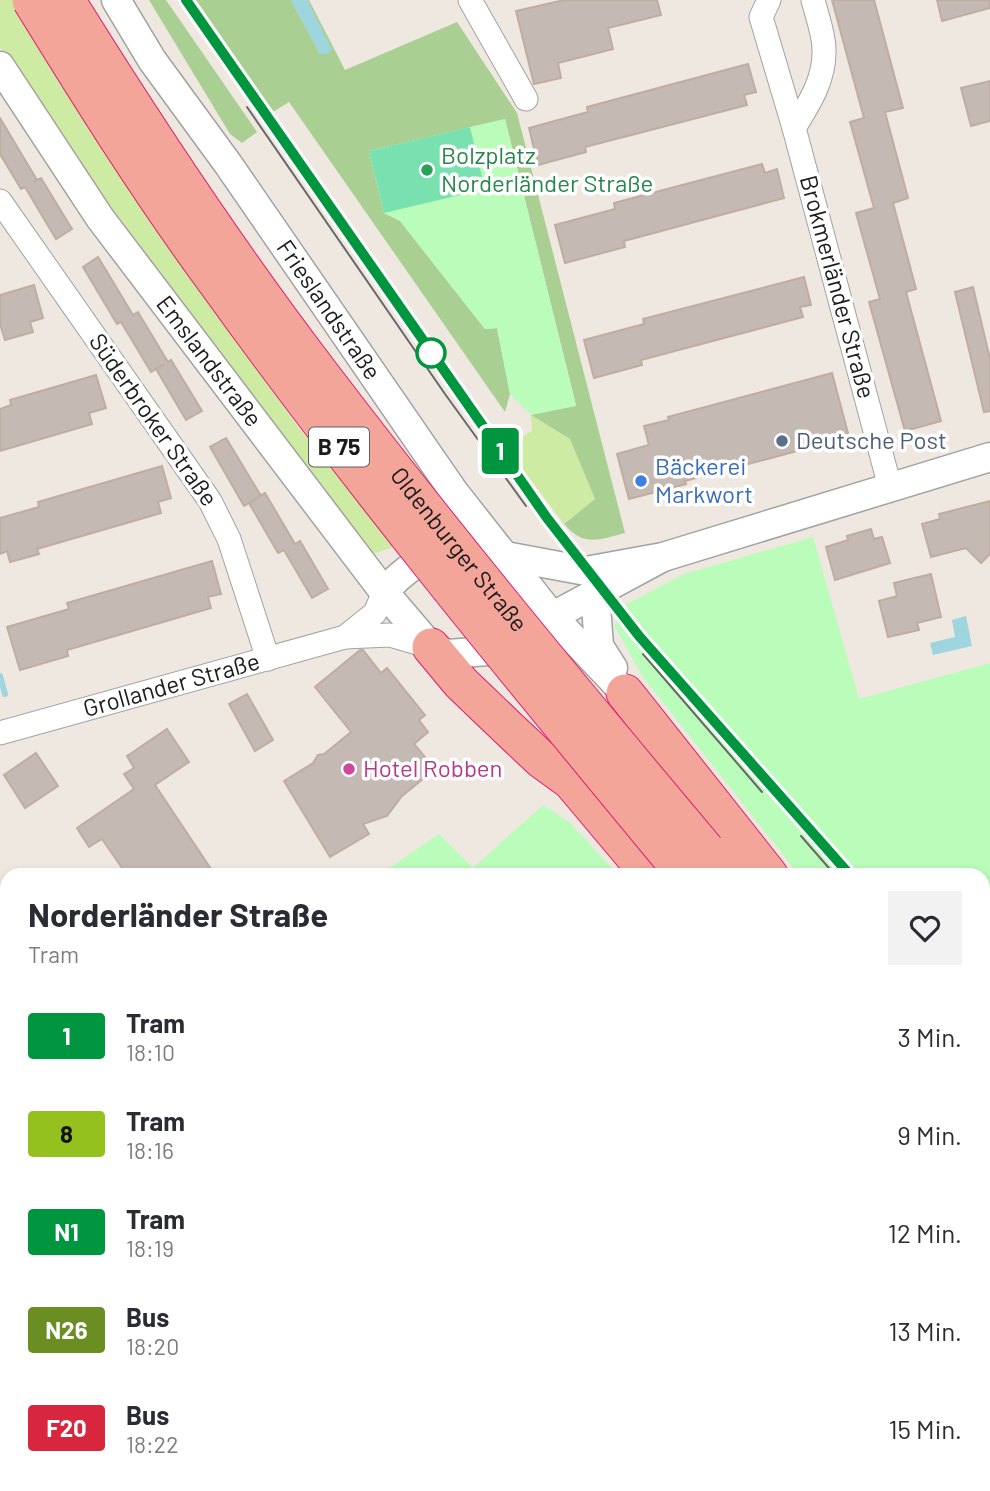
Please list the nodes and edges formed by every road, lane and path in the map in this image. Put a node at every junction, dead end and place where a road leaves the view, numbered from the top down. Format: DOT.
graph roads {
  1 [pos="31,0"];
  2 [pos="66,0"];
  3 [pos="116,0"];
  4 [pos="470,0"];
  5 [pos="769,0"];
  6 [pos="813,0"];
  7 [pos="0,66"];
  8 [pos="526,99"];
  9 [pos="794,128"];
  10 [pos="0,201"];
  11 [pos="990,457"];
  12 [pos="890,486"];
  13 [pos="506,557"];
  14 [pos="663,557"];
  15 [pos="384,592"];
  16 [pos="595,593"];
  17 [pos="551,615"];
  18 [pos="345,637"];
  19 [pos="431,647"];
  20 [pos="268,659"];
  21 [pos="625,693"];
  22 [pos="0,733"];
  23 [pos="689,868"];
  24 [pos="689,868"];
  25 [pos="689,868"];
  26 [pos="763,868"];
  1 -- 23 [label="highway, Oldenburger Straße / B 75, bridge"];
  2 -- 24 [label="highway, Oldenburger Straße / B 75, bridge"];
  3 -- 13 [label="street, Frieslandstraße"];
  4 -- 8 [label="street"];
  5 -- 9 [label="street, Brokmerländer Straße"];
  6 -- 9 [label="street"];
  7 -- 15 [label="street, Emslandstraße"];
  9 -- 12 [label="street, Brokmerländer Straße"];
  10 -- 20 [label="street, Süderbroker Straße"];
  11 -- 12 [label="street"];
  12 -- 14 [label="street"];
  13 -- 14 [label="street, Grollander Straße"];
  13 -- 15 [label="street, Grollander Straße"];
  13 -- 17 [label="street, Frieslandstraße"];
  14 -- 16 [label="street, Grollander Straße"];
  15 -- 18 [label="street, Grollander Straße"];
  15 -- 19 [label="street, Emslandstraße"];
  16 -- 17 [label="street, Grollander Straße"];
  16 -- 21 [label="street"];
  17 -- 19 [label="street, Grollander Straße"];
  17 -- 21 [label="street, Frieslandstraße"];
  18 -- 19 [label="street, Grollander Straße"];
  18 -- 20 [label="street, Grollander Straße"];
  19 -- 25 [label="highway"];
  20 -- 22 [label="street, Grollander Straße"];
  21 -- 26 [label="highway"];
}
